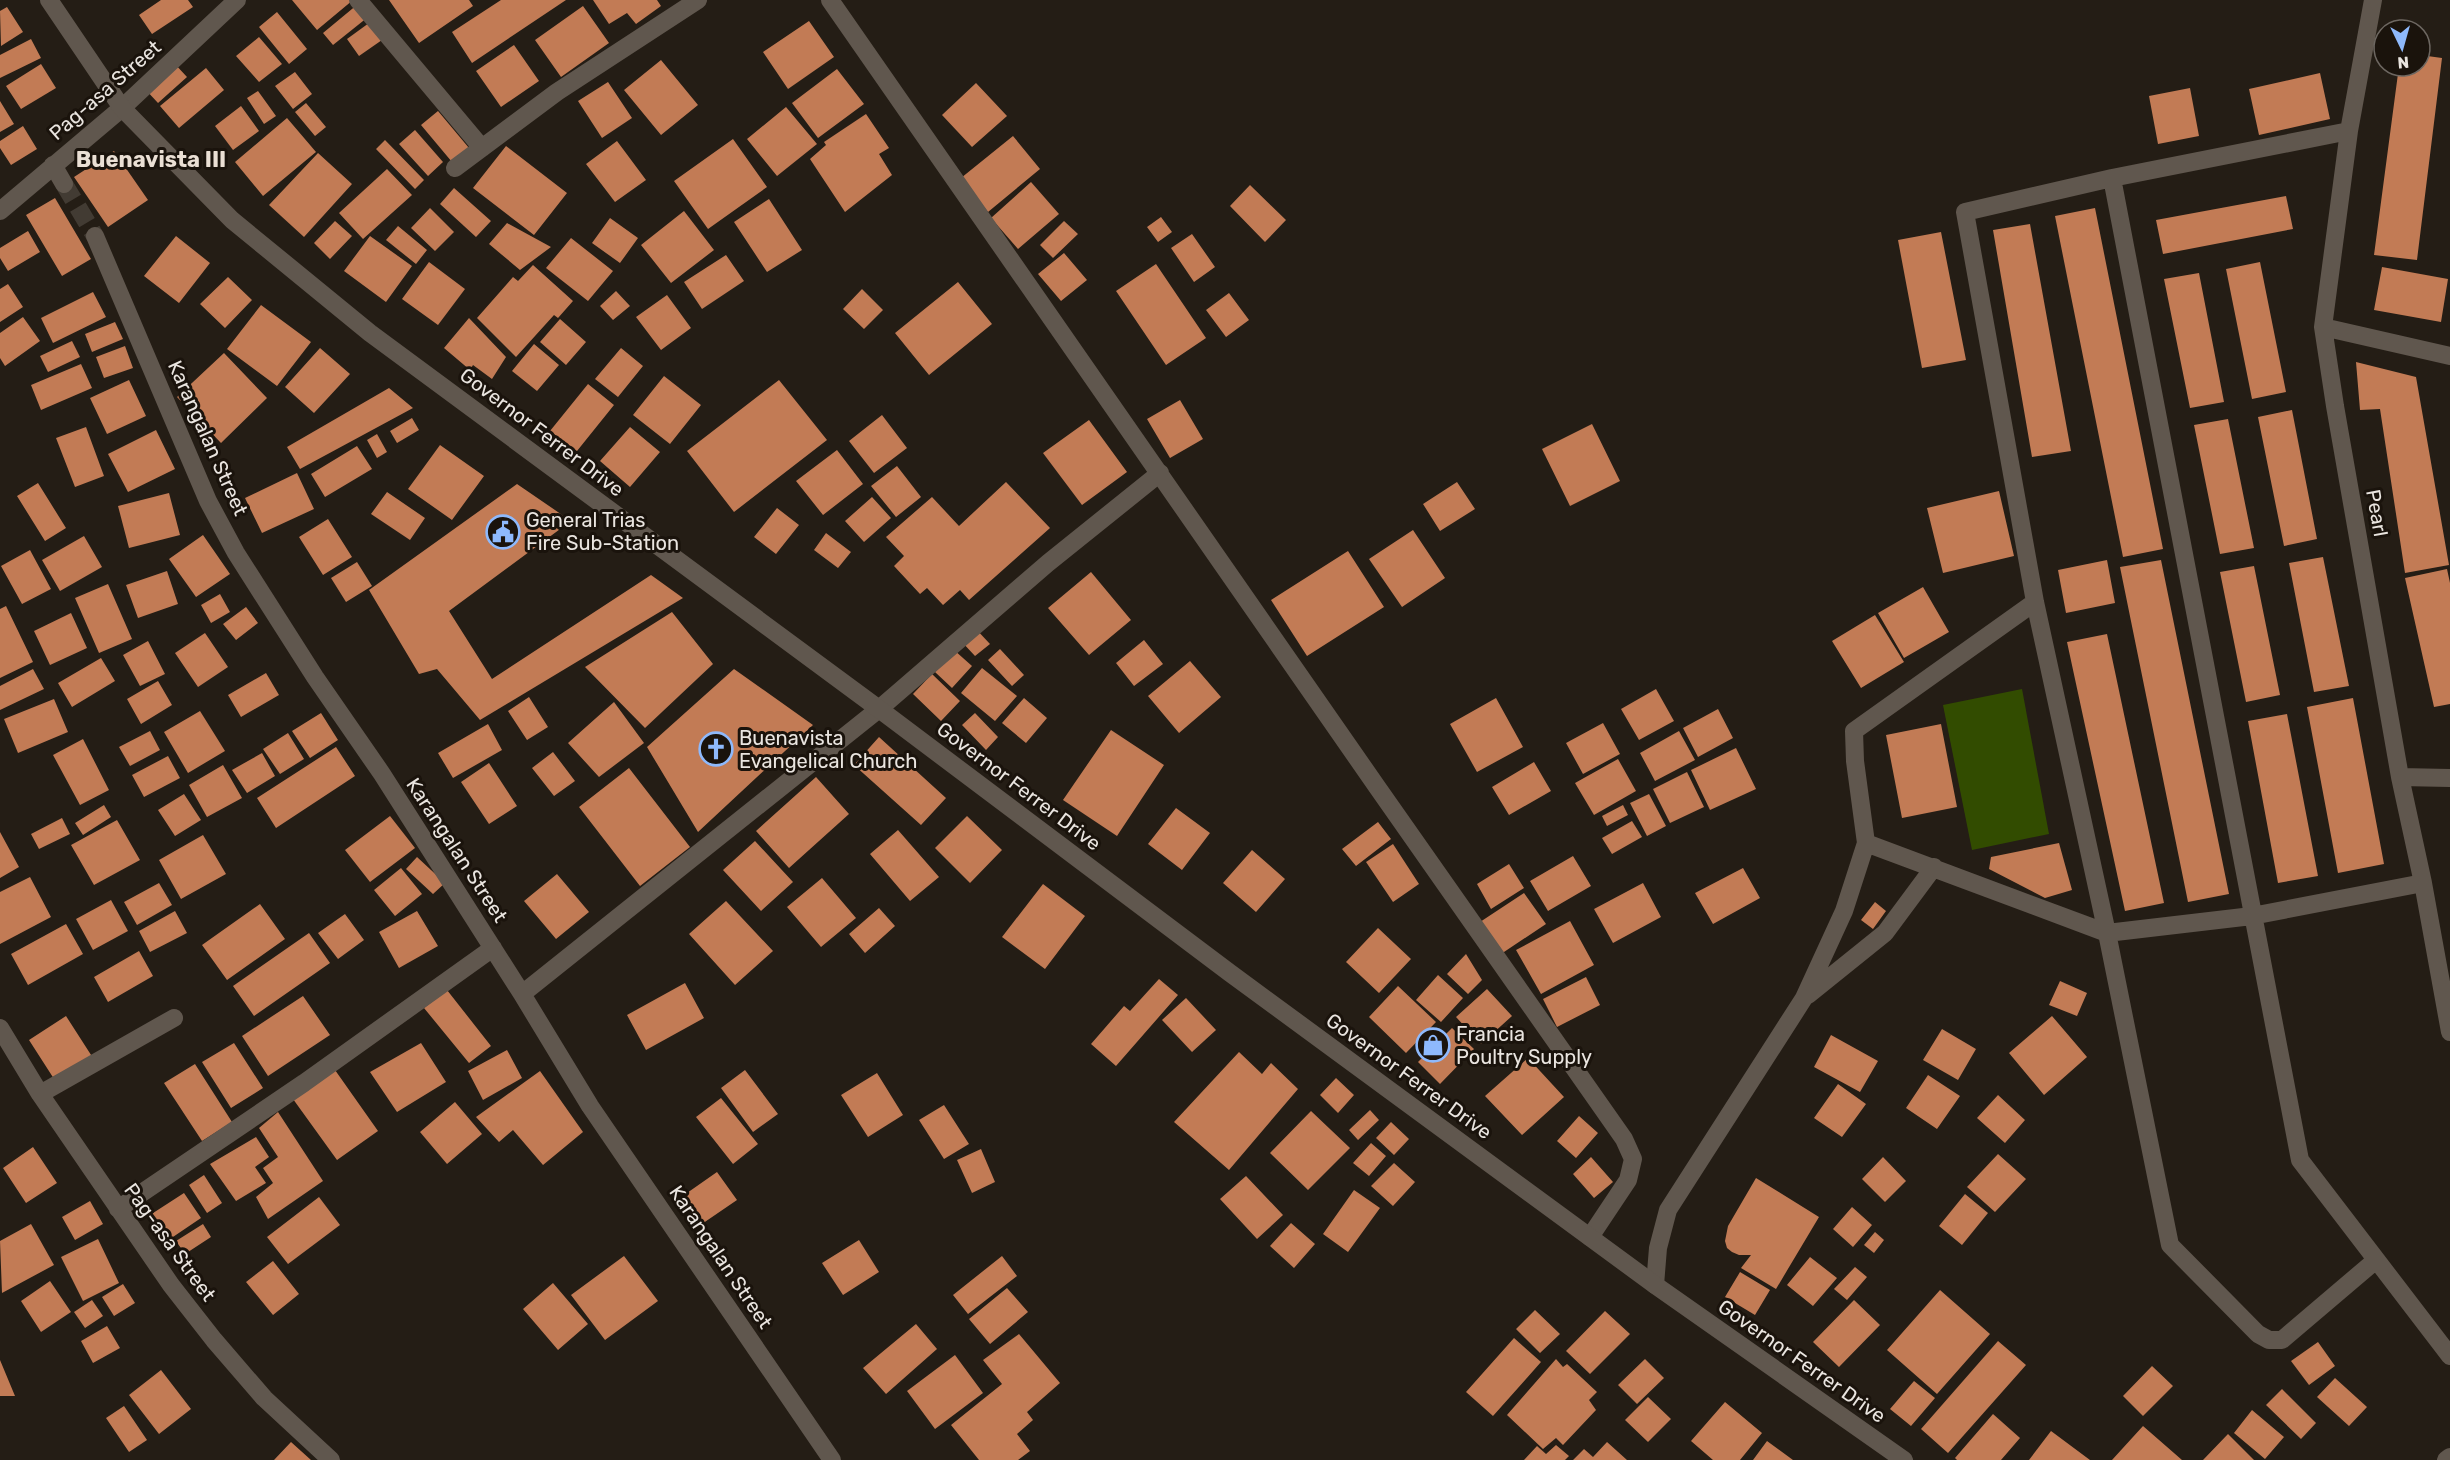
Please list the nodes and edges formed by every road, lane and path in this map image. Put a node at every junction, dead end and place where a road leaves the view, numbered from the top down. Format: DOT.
graph roads {
  1 [pos="49,0"];
  2 [pos="237,0"];
  3 [pos="358,0"];
  4 [pos="698,0"];
  5 [pos="830,0"];
  6 [pos="2373,0"];
  7 [pos="122,108"];
  8 [pos="2349,131"];
  9 [pos="482,148"];
  10 [pos="53,165"];
  11 [pos="455,168"];
  12 [pos="2112,178"];
  13 [pos="64,184"];
  14 [pos="0,211"];
  15 [pos="95,236"];
  16 [pos="2323,327"];
  17 [pos="2450,356"];
  18 [pos="1160,473"];
  19 [pos="2035,602"];
  20 [pos="879,709"];
  21 [pos="2400,777"];
  22 [pos="2450,778"];
  23 [pos="1866,843"];
  24 [pos="1934,867"];
  25 [pos="2423,883"];
  26 [pos="2252,916"];
  27 [pos="2107,933"];
  28 [pos="493,948"];
  29 [pos="522,994"];
  30 [pos="1804,998"];
  31 [pos="174,1018"];
  32 [pos="2450,1032"];
  33 [pos="3,1038"];
  34 [pos="40,1094"];
  35 [pos="118,1209"];
  36 [pos="1590,1237"];
  37 [pos="2376,1260"];
  38 [pos="1655,1285"];
  39 [pos="2450,1356"];
  40 [pos="2450,1457"];
  41 [pos="331,1460"];
  42 [pos="832,1460"];
  43 [pos="1904,1460"];
  44 [pos="2446,1460"];
  1 -- 7 [label="street, Governor Ferrer Drive"];
  2 -- 7 [label="street, Pag-asa Street"];
  3 -- 9 [label="street"];
  4 -- 9 [label="street"];
  5 -- 18 [label="street"];
  6 -- 8 [label="street, Pearl"];
  7 -- 10 [label="street, Pag-asa Street"];
  7 -- 20 [label="street, Governor Ferrer Drive"];
  8 -- 12 [label="street"];
  8 -- 16 [label="street, Pearl"];
  9 -- 11 [label="street"];
  10 -- 13 [label="street"];
  10 -- 14 [label="street, Pag-asa Street"];
  12 -- 19 [label="street"];
  12 -- 26 [label="street"];
  15 -- 28 [label="street, Karangalan Street"];
  16 -- 17 [label="street"];
  16 -- 21 [label="street, Pearl"];
  18 -- 20 [label="street"];
  18 -- 36 [label="street"];
  19 -- 23 [label="street"];
  19 -- 27 [label="street"];
  20 -- 29 [label="street"];
  20 -- 36 [label="street, Governor Ferrer Drive"];
  21 -- 22 [label="street"];
  21 -- 25 [label="street, Pearl"];
  23 -- 24 [label="street"];
  23 -- 30 [label="street"];
  24 -- 27 [label="street"];
  24 -- 30 [label="street"];
  25 -- 26 [label="street"];
  25 -- 32 [label="street, Pearl"];
  26 -- 27 [label="street"];
  26 -- 37 [label="street"];
  27 -- 37 [label="street"];
  28 -- 29 [label="street, Karangalan Street"];
  28 -- 35 [label="street"];
  29 -- 42 [label="street, Karangalan Street"];
  30 -- 38 [label="street"];
  31 -- 34 [label="street"];
  33 -- 34 [label="street, Pag-asa Street"];
  34 -- 35 [label="street, Pag-asa Street"];
  35 -- 41 [label="street, Pag-asa Street"];
  36 -- 38 [label="street, Governor Ferrer Drive"];
  37 -- 39 [label="street"];
  38 -- 43 [label="street, Governor Ferrer Drive"];
  40 -- 44 [label="street"];
}
